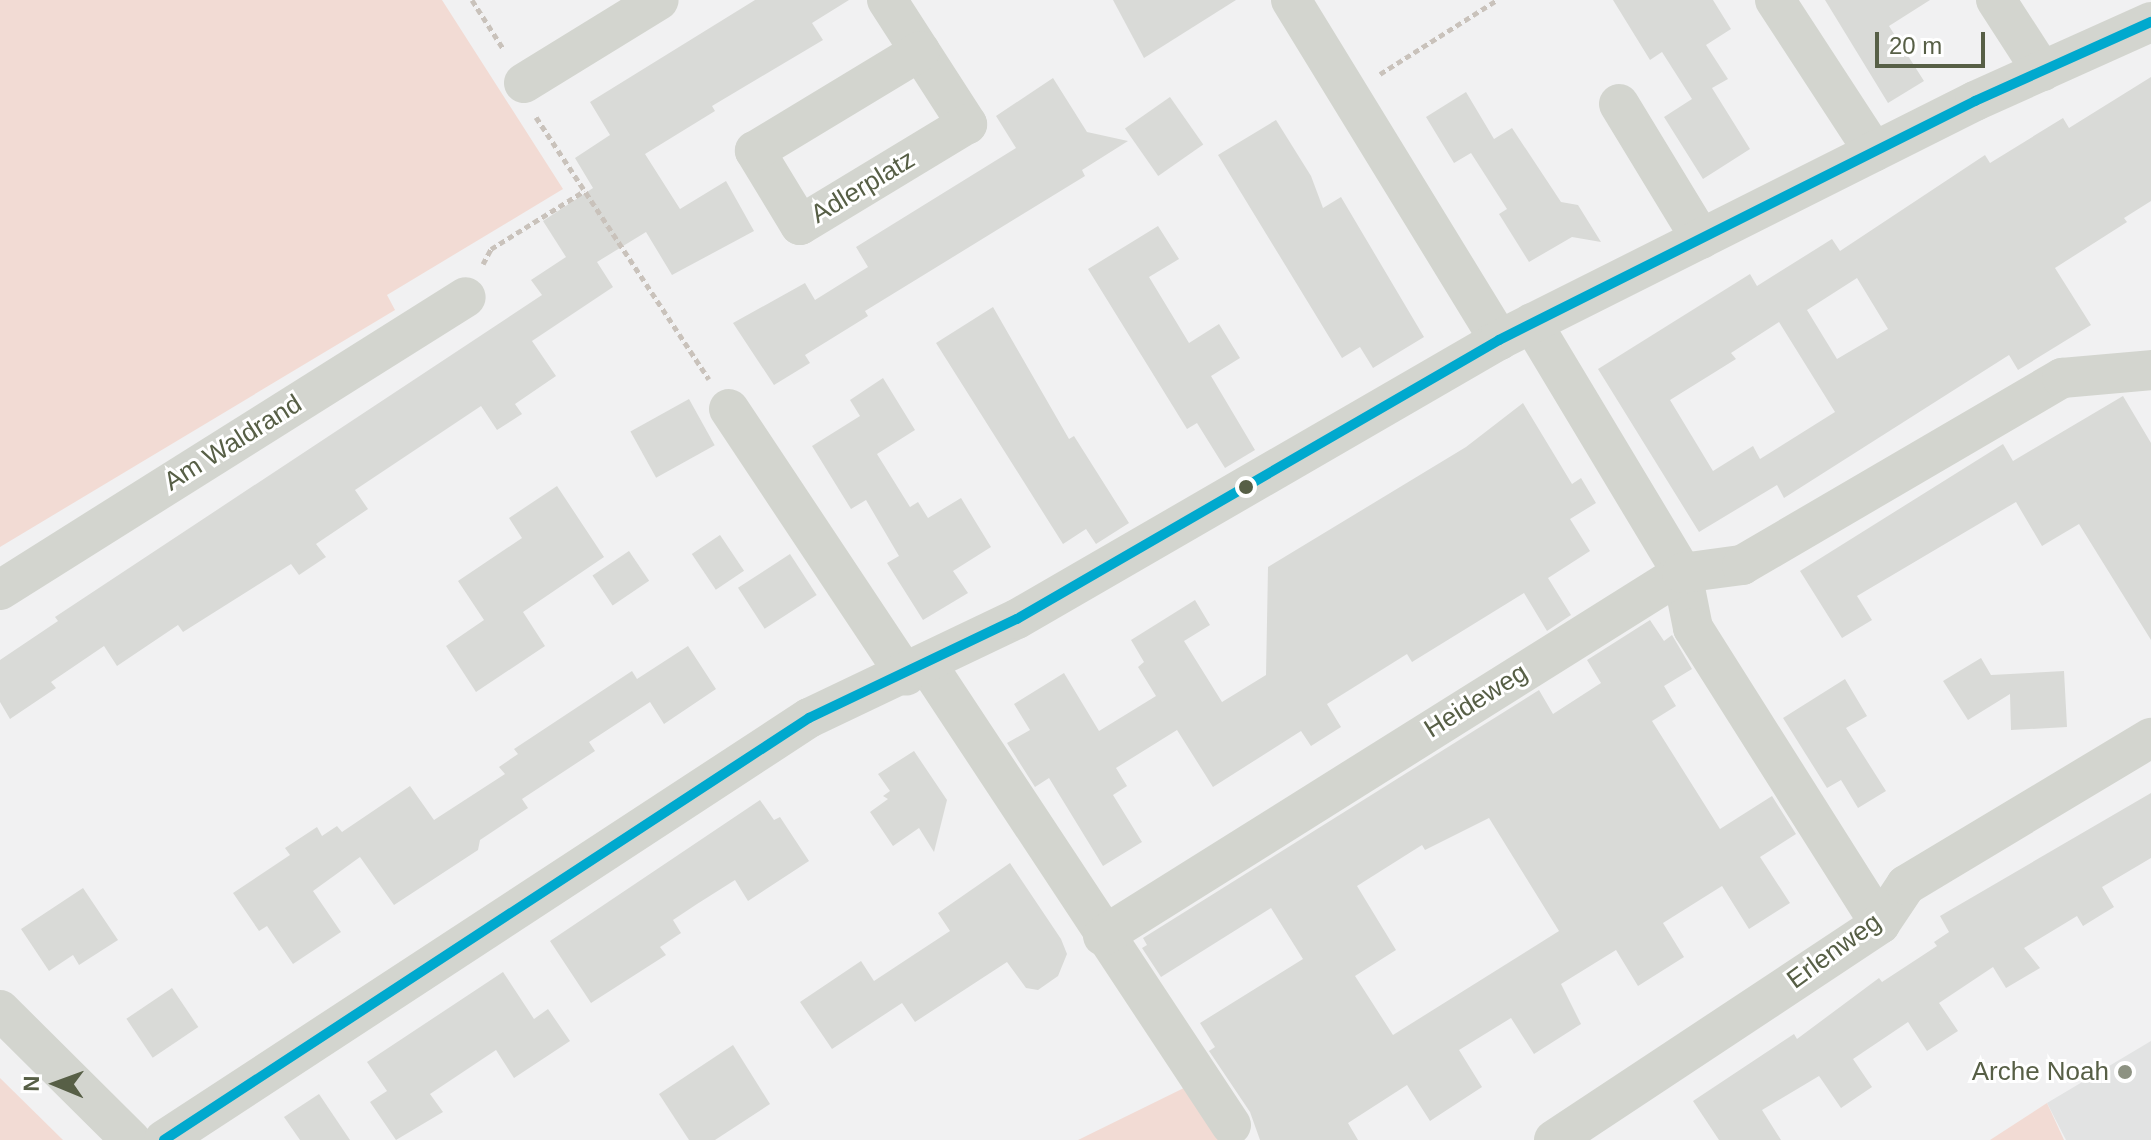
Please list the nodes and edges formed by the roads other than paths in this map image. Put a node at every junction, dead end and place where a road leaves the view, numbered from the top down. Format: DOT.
graph roads {
  1 [pos="659,0"];
  2 [pos="887,0"];
  3 [pos="1291,0"];
  4 [pos="1775,0"];
  5 [pos="1996,0"];
  6 [pos="2151,22"];
  7 [pos="920,51"];
  8 [pos="2042,71"];
  9 [pos="524,83"];
  10 [pos="1619,104"];
  11 [pos="1874,152"];
  12 [pos="1701,239"];
  13 [pos="466,297"];
  14 [pos="1516,332"];
  15 [pos="2151,370"];
  16 [pos="729,409"];
  17 [pos="1682,573"];
  18 [pos="0,590"];
  19 [pos="917,670"];
  20 [pos="2151,738"];
  21 [pos="1880,924"];
  22 [pos="1103,936"];
  23 [pos="0,1010"];
  24 [pos="1231,1125"];
  25 [pos="131,1140"];
  26 [pos="164,1140"];
  27 [pos="1554,1140"];
  1 -- 9 [label="street"];
  2 -- 7 [label="street, Adlerplatz"];
  3 -- 14 [label="street"];
  4 -- 11 [label="street"];
  5 -- 8 [label="street"];
  6 -- 8 [label="street"];
  7 -- 7 [label="street, Adlerplatz"];
  8 -- 11 [label="street"];
  10 -- 12 [label="street"];
  11 -- 12 [label="street"];
  12 -- 14 [label="street"];
  13 -- 18 [label="street, Am Waldrand"];
  14 -- 17 [label="street"];
  14 -- 19 [label="street"];
  15 -- 17 [label="street, Heideweg"];
  16 -- 19 [label="street"];
  17 -- 21 [label="street"];
  17 -- 22 [label="street, Heideweg"];
  19 -- 22 [label="street"];
  19 -- 26 [label="street"];
  20 -- 21 [label="street, Erlenweg"];
  21 -- 27 [label="street, Erlenweg"];
  22 -- 24 [label="street"];
  23 -- 25 [label="street"];
}
